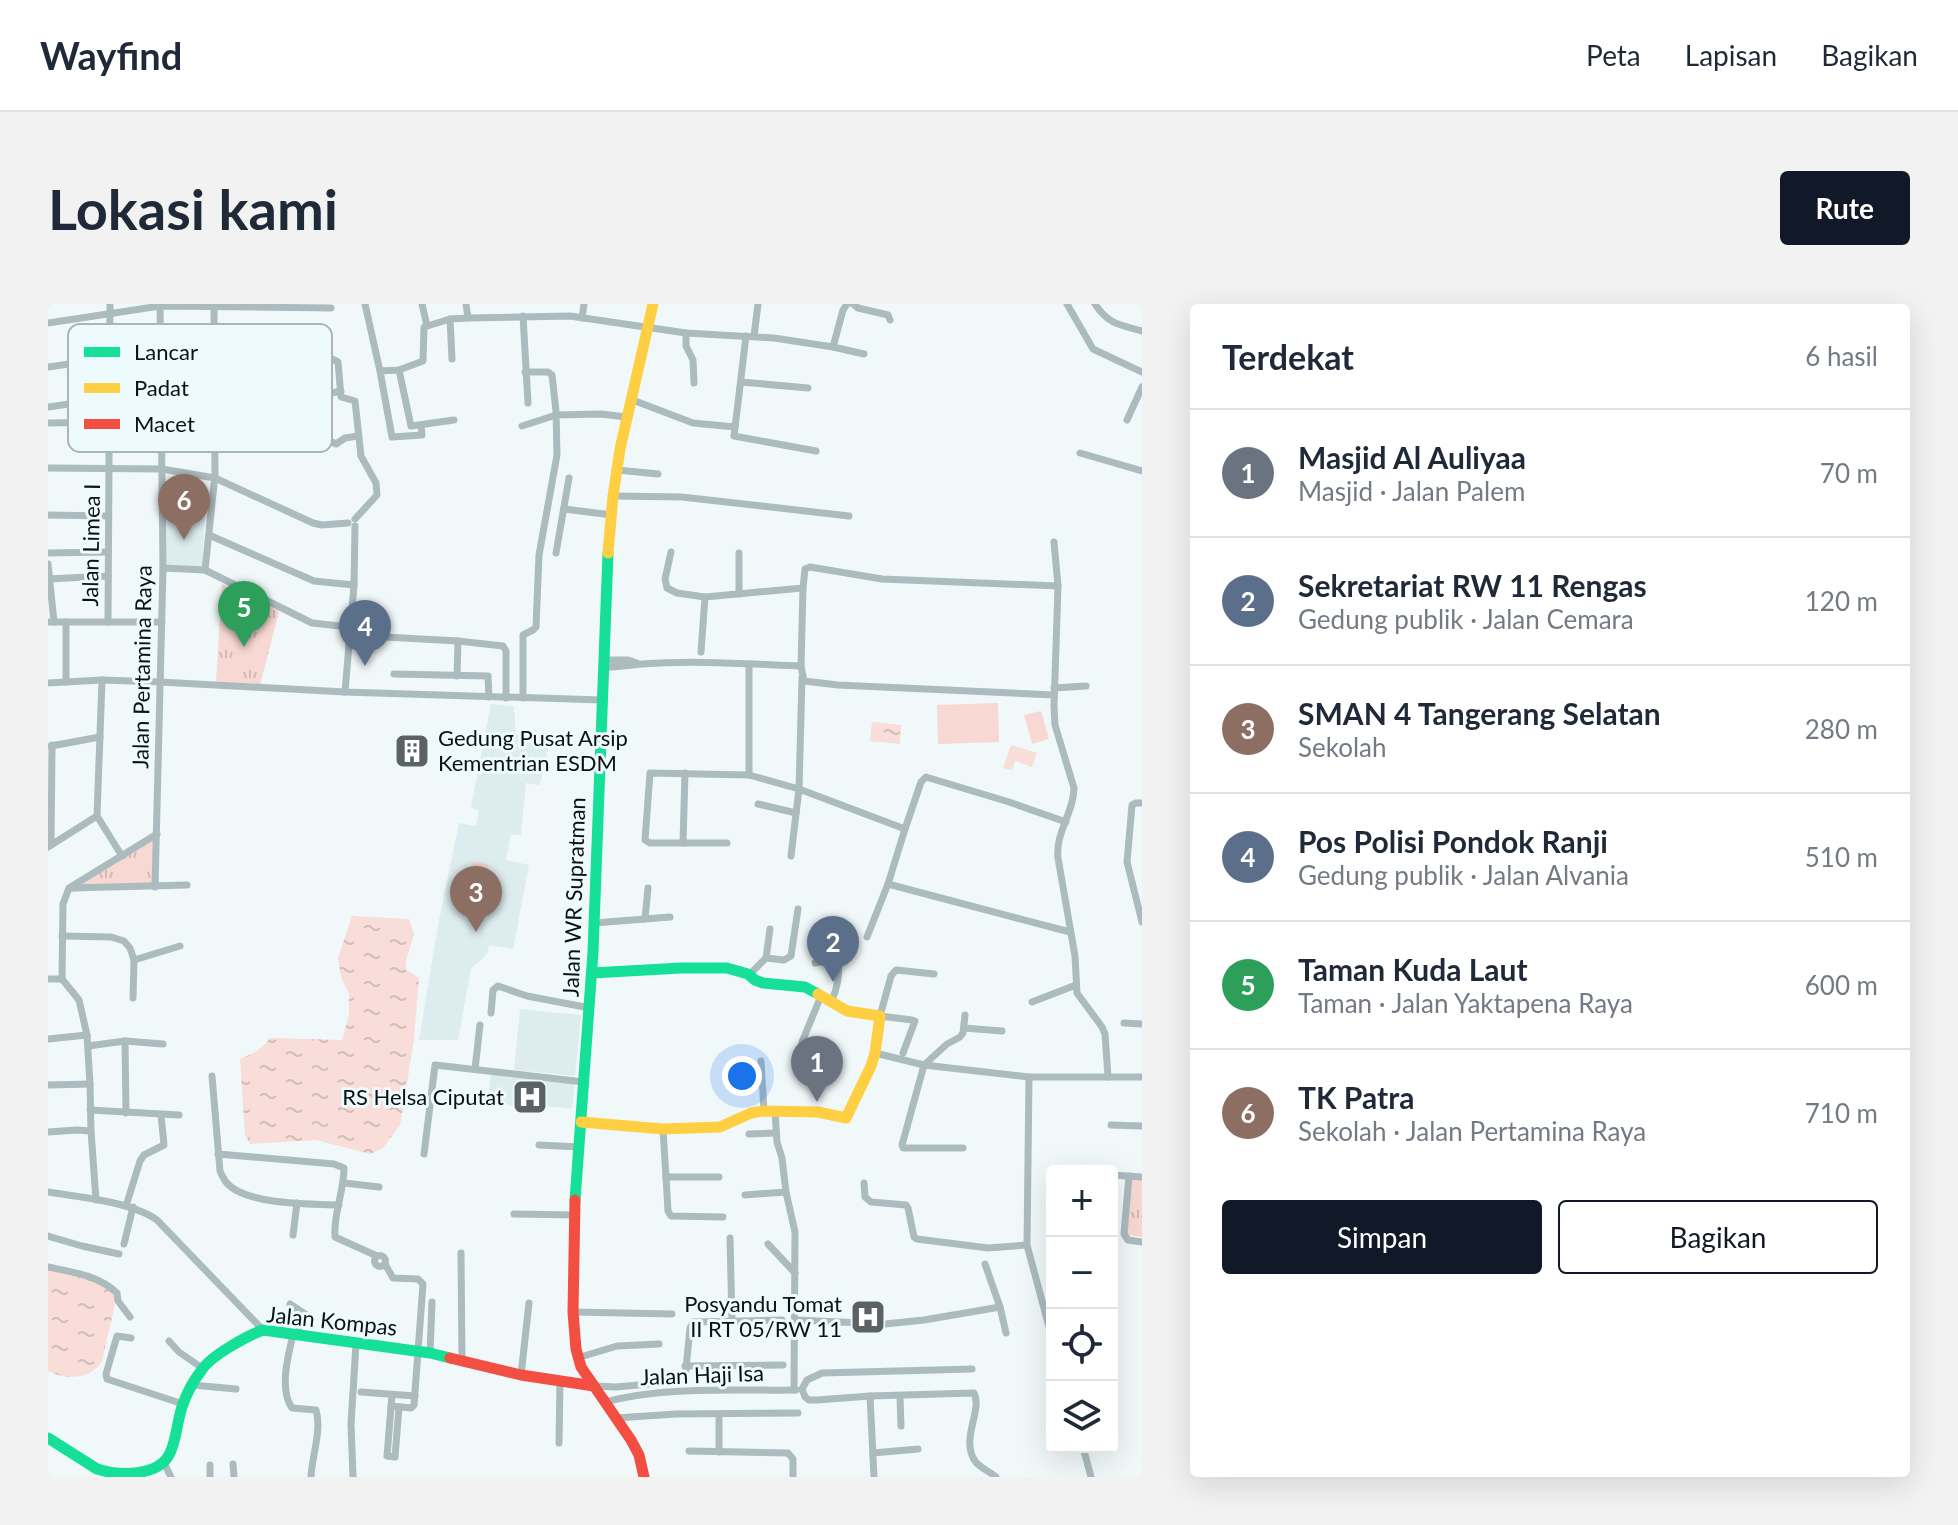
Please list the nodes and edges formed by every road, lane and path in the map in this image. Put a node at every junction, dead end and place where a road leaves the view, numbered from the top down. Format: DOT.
graph roads {
  1 [pos="110,304"];
  2 [pos="365,304"];
  3 [pos="422,304"];
  4 [pos="466,304"];
  5 [pos="584,304"];
  6 [pos="653,304"];
  7 [pos="758,304"];
  8 [pos="847,304"];
  9 [pos="853,304"];
  10 [pos="1067,304"];
  11 [pos="1095,304"];
  12 [pos="160,305"];
  13 [pos="214,306"];
  14 [pos="331,308"];
  15 [pos="110,314"];
  16 [pos="523,316"];
  17 [pos="468,318"];
  18 [pos="582,318"];
  19 [pos="450,319"];
  20 [pos="890,320"];
  21 [pos="48,323"];
  22 [pos="110,324"];
  23 [pos="427,326"];
  24 [pos="649,327"];
  25 [pos="1142,331"];
  26 [pos="686,333"];
  27 [pos="750,336"];
  28 [pos="833,347"];
  29 [pos="864,354"];
  30 [pos="332,359"];
  31 [pos="452,359"];
  32 [pos="68,364"];
  33 [pos="48,367"];
  34 [pos="399,370"];
  35 [pos="380,371"];
  36 [pos="525,372"];
  37 [pos="1142,372"];
  38 [pos="741,382"];
  39 [pos="694,383"];
  40 [pos="1142,387"];
  41 [pos="808,388"];
  42 [pos="341,391"];
  43 [pos="332,393"];
  44 [pos="630,399"];
  45 [pos="528,403"];
  46 [pos="68,404"];
  47 [pos="48,407"];
  48 [pos="556,415"];
  49 [pos="626,417"];
  50 [pos="454,420"];
  51 [pos="1127,420"];
  52 [pos="48,423"];
  53 [pos="68,423"];
  54 [pos="421,425"];
  55 [pos="411,426"];
  56 [pos="522,426"];
  57 [pos="735,427"];
  58 [pos="390,429"];
  59 [pos="358,436"];
  60 [pos="332,442"];
  61 [pos="816,451"];
  62 [pos="110,452"];
  63 [pos="162,452"];
  64 [pos="216,452"];
  65 [pos="1080,453"];
  66 [pos="48,468"];
  67 [pos="110,469"];
  68 [pos="162,469"];
  69 [pos="617,470"];
  70 [pos="1142,471"];
  71 [pos="658,474"];
  72 [pos="215,478"];
  73 [pos="569,478"];
  74 [pos="613,496"];
  75 [pos="564,509"];
  76 [pos="48,515"];
  77 [pos="612,515"];
  78 [pos="108,516"];
  79 [pos="849,516"];
  80 [pos="353,522"];
  81 [pos="209,535"];
  82 [pos="1054,542"];
  83 [pos="108,552"];
  84 [pos="671,552"];
  85 [pos="48,553"];
  86 [pos="556,553"];
  87 [pos="739,553"];
  88 [pos="48,564"];
  89 [pos="163,568"];
  90 [pos="205,570"];
  91 [pos="108,576"];
  92 [pos="49,579"];
  93 [pos="354,585"];
  94 [pos="1058,586"];
  95 [pos="803,588"];
  96 [pos="739,594"];
  97 [pos="705,597"];
  98 [pos="51,622"];
  99 [pos="66,622"];
  100 [pos="108,622"];
  101 [pos="162,622"];
  102 [pos="349,631"];
  103 [pos="458,641"];
  104 [pos="701,652"];
  105 [pos="605,664"];
  106 [pos="749,664"];
  107 [pos="801,666"];
  108 [pos="394,674"];
  109 [pos="412,675"];
  110 [pos="453,676"];
  111 [pos="802,678"];
  112 [pos="102,680"];
  113 [pos="66,682"];
  114 [pos="160,682"];
  115 [pos="48,683"];
  116 [pos="1086,686"];
  117 [pos="1054,691"];
  118 [pos="345,692"];
  119 [pos="411,695"];
  120 [pos="449,696"];
  121 [pos="489,697"];
  122 [pos="506,698"];
  123 [pos="523,698"];
  124 [pos="602,700"];
  125 [pos="100,737"];
  126 [pos="50,746"];
  127 [pos="685,773"];
  128 [pos="749,775"];
  129 [pos="50,778"];
  130 [pos="799,789"];
  131 [pos="1142,803"];
  132 [pos="758,804"];
  133 [pos="796,813"];
  134 [pos="97,816"];
  135 [pos="50,817"];
  136 [pos="1066,822"];
  137 [pos="905,829"];
  138 [pos="157,834"];
  139 [pos="683,843"];
  140 [pos="727,843"];
  141 [pos="50,846"];
  142 [pos="122,856"];
  143 [pos="791,856"];
  144 [pos="888,884"];
  145 [pos="187,885"];
  146 [pos="155,887"];
  147 [pos="69,888"];
  148 [pos="648,888"];
  149 [pos="798,909"];
  150 [pos="670,917"];
  151 [pos="645,919"];
  152 [pos="1142,922"];
  153 [pos="594,923"];
  154 [pos="770,929"];
  155 [pos="1070,932"];
  156 [pos="62,936"];
  157 [pos="867,937"];
  158 [pos="180,946"];
  159 [pos="766,958"];
  160 [pos="134,960"];
  161 [pos="815,963"];
  162 [pos="592,973"];
  163 [pos="751,973"];
  164 [pos="934,974"];
  165 [pos="48,979"];
  166 [pos="62,979"];
  167 [pos="1076,985"];
  168 [pos="133,998"];
  169 [pos="826,999"];
  170 [pos="1032,1002"];
  171 [pos="590,1008"];
  172 [pos="491,1013"];
  173 [pos="965,1015"];
  174 [pos="880,1016"];
  175 [pos="1124,1023"];
  176 [pos="1142,1024"];
  177 [pos="480,1025"];
  178 [pos="964,1028"];
  179 [pos="1002,1031"];
  180 [pos="87,1035"];
  181 [pos="48,1039"];
  182 [pos="125,1041"];
  183 [pos="802,1042"];
  184 [pos="163,1044"];
  185 [pos="88,1046"];
  186 [pos="875,1053"];
  187 [pos="903,1053"];
  188 [pos="761,1061"];
  189 [pos="924,1065"];
  190 [pos="475,1069"];
  191 [pos="212,1076"];
  192 [pos="1029,1077"];
  193 [pos="1108,1077"];
  194 [pos="1142,1077"];
  195 [pos="584,1082"];
  196 [pos="90,1084"];
  197 [pos="48,1085"];
  198 [pos="90,1110"];
  199 [pos="770,1111"];
  200 [pos="126,1113"];
  201 [pos="161,1115"];
  202 [pos="179,1115"];
  203 [pos="581,1122"];
  204 [pos="1111,1125"];
  205 [pos="1142,1126"];
  206 [pos="663,1129"];
  207 [pos="91,1131"];
  208 [pos="48,1132"];
  209 [pos="776,1133"];
  210 [pos="749,1134"];
  211 [pos="539,1145"];
  212 [pos="579,1147"];
  213 [pos="963,1148"];
  214 [pos="218,1154"];
  215 [pos="424,1154"];
  216 [pos="1118,1175"];
  217 [pos="1129,1176"];
  218 [pos="666,1177"];
  219 [pos="719,1177"];
  220 [pos="1142,1177"];
  221 [pos="344,1183"];
  222 [pos="864,1183"];
  223 [pos="379,1187"];
  224 [pos="48,1192"];
  225 [pos="786,1192"];
  226 [pos="745,1195"];
  227 [pos="96,1200"];
  228 [pos="297,1203"];
  229 [pos="339,1205"];
  230 [pos="129,1206"];
  231 [pos="514,1214"];
  232 [pos="576,1215"];
  233 [pos="723,1217"];
  234 [pos="293,1235"];
  235 [pos="48,1236"];
  236 [pos="730,1238"];
  237 [pos="1142,1242"];
  238 [pos="124,1244"];
  239 [pos="768,1244"];
  240 [pos="1027,1245"];
  241 [pos="461,1253"];
  242 [pos="119,1254"];
  243 [pos="985,1264"];
  244 [pos="48,1267"];
  245 [pos="795,1273"];
  246 [pos="432,1302"];
  247 [pos="529,1303"];
  248 [pos="290,1304"];
  249 [pos="1000,1307"];
  250 [pos="573,1312"];
  251 [pos="672,1314"];
  252 [pos="1046,1316"];
  253 [pos="130,1317"];
  254 [pos="782,1320"];
  255 [pos="795,1320"];
  256 [pos="732,1321"];
  257 [pos="263,1330"];
  258 [pos="1006,1333"];
  259 [pos="294,1336"];
  260 [pos="131,1338"];
  261 [pos="169,1341"];
  262 [pos="356,1344"];
  263 [pos="659,1344"];
  264 [pos="425,1352"];
  265 [pos="577,1358"];
  266 [pos="462,1359"];
  267 [pos="783,1365"];
  268 [pos="685,1366"];
  269 [pos="202,1368"];
  270 [pos="972,1369"];
  271 [pos="521,1375"];
  272 [pos="560,1382"];
  273 [pos="192,1385"];
  274 [pos="594,1386"];
  275 [pos="236,1389"];
  276 [pos="798,1390"];
  277 [pos="361,1392"];
  278 [pos="392,1395"];
  279 [pos="415,1396"];
  280 [pos="870,1396"];
  281 [pos="900,1396"];
  282 [pos="605,1403"];
  283 [pos="183,1404"];
  284 [pos="395,1406"];
  285 [pos="798,1413"];
  286 [pos="719,1414"];
  287 [pos="616,1418"];
  288 [pos="901,1426"];
  289 [pos="48,1438"];
  290 [pos="559,1443"];
  291 [pos="918,1449"];
  292 [pos="689,1451"];
  293 [pos="719,1452"];
  294 [pos="873,1453"];
  295 [pos="1085,1453"];
  296 [pos="164,1463"];
  297 [pos="233,1464"];
  298 [pos="210,1465"];
  299 [pos="95,1473"];
  300 [pos="171,1477"];
  301 [pos="210,1477"];
  302 [pos="234,1477"];
  303 [pos="311,1477"];
  304 [pos="353,1477"];
  305 [pos="644,1477"];
  306 [pos="793,1477"];
  307 [pos="874,1477"];
  308 [pos="996,1477"];
  309 [pos="1091,1477"];
  1 -- 15 [label="street, Jalan Limea I"];
  2 -- 35 [label="street"];
  3 -- 23 [label="street"];
  4 -- 17 [label="street"];
  5 -- 18 [label="street"];
  6 -- 24 [label="street, Jalan WR Supratman"];
  7 -- 27 [label="street"];
  8 -- 28 [label="street"];
  9 -- 20 [label="street"];
  10 -- 37 [label="street"];
  11 -- 25 [label="street"];
  12 -- 13 [label="street"];
  12 -- 15 [label="street"];
  13 -- 14 [label="street"];
  15 -- 21 [label="street"];
  15 -- 22 [label="street, Jalan Limea I"];
  16 -- 17 [label="street"];
  16 -- 18 [label="street"];
  16 -- 36 [label="street"];
  17 -- 19 [label="street"];
  18 -- 24 [label="street"];
  19 -- 23 [label="street"];
  19 -- 31 [label="street"];
  23 -- 34 [label="street"];
  24 -- 26 [label="street"];
  24 -- 44 [label="street, Jalan WR Supratman"];
  26 -- 27 [label="street"];
  26 -- 39 [label="street"];
  27 -- 28 [label="street"];
  27 -- 38 [label="street"];
  28 -- 29 [label="street"];
  30 -- 42 [label="street"];
  32 -- 33 [label="street"];
  34 -- 35 [label="street"];
  34 -- 55 [label="street"];
  35 -- 58 [label="street"];
  36 -- 45 [label="street"];
  36 -- 48 [label="street"];
  38 -- 41 [label="street"];
  38 -- 57 [label="street"];
  40 -- 51 [label="street"];
  42 -- 43 [label="street"];
  42 -- 59 [label="street"];
  44 -- 49 [label="street, Jalan WR Supratman"];
  44 -- 57 [label="street"];
  46 -- 47 [label="street"];
  48 -- 49 [label="street"];
  48 -- 56 [label="street"];
  48 -- 123 [label="street"];
  49 -- 69 [label="street, Jalan WR Supratman"];
  50 -- 54 [label="street"];
  52 -- 53 [label="street"];
  54 -- 55 [label="street"];
  54 -- 58 [label="street"];
  55 -- 58 [label="street"];
  57 -- 61 [label="street"];
  59 -- 60 [label="street"];
  59 -- 80 [label="street"];
  62 -- 67 [label="street, Jalan Limea I"];
  63 -- 68 [label="street, Jalan Pertamina Raya"];
  64 -- 72 [label="street"];
  65 -- 70 [label="street"];
  66 -- 67 [label="street"];
  67 -- 68 [label="street"];
  67 -- 78 [label="street, Jalan Limea I"];
  68 -- 72 [label="street"];
  68 -- 89 [label="street, Jalan Pertamina Raya"];
  69 -- 71 [label="street"];
  69 -- 74 [label="street, Jalan WR Supratman"];
  72 -- 80 [label="street"];
  72 -- 81 [label="street"];
  73 -- 75 [label="street"];
  74 -- 77 [label="street, Jalan WR Supratman"];
  74 -- 79 [label="street"];
  75 -- 77 [label="street"];
  75 -- 86 [label="street"];
  76 -- 78 [label="street"];
  77 -- 105 [label="street, Jalan WR Supratman"];
  78 -- 83 [label="street, Jalan Limea I"];
  80 -- 93 [label="street"];
  81 -- 90 [label="street"];
  81 -- 93 [label="street"];
  82 -- 94 [label="street"];
  83 -- 85 [label="street"];
  83 -- 91 [label="street, Jalan Limea I"];
  84 -- 97 [label="street"];
  87 -- 96 [label="street"];
  88 -- 92 [label="street"];
  89 -- 90 [label="street"];
  89 -- 101 [label="street, Jalan Pertamina Raya"];
  90 -- 102 [label="street"];
  91 -- 92 [label="street"];
  91 -- 100 [label="street, Jalan Limea I"];
  92 -- 98 [label="street"];
  93 -- 102 [label="street"];
  94 -- 95 [label="street"];
  94 -- 117 [label="street"];
  95 -- 96 [label="street"];
  95 -- 107 [label="street"];
  96 -- 97 [label="street"];
  97 -- 104 [label="street"];
  98 -- 99 [label="street"];
  99 -- 100 [label="street"];
  99 -- 113 [label="street"];
  100 -- 101 [label="street"];
  101 -- 114 [label="street, Jalan Pertamina Raya"];
  102 -- 103 [label="street"];
  102 -- 118 [label="street"];
  103 -- 110 [label="street"];
  103 -- 122 [label="street"];
  105 -- 106 [label="street"];
  105 -- 124 [label="street, Jalan WR Supratman"];
  106 -- 107 [label="street"];
  106 -- 128 [label="street"];
  107 -- 111 [label="street"];
  108 -- 109 [label="street"];
  109 -- 110 [label="street"];
  109 -- 119 [label="street"];
  110 -- 120 [label="street"];
  110 -- 121 [label="street"];
  111 -- 117 [label="street"];
  111 -- 130 [label="street"];
  112 -- 113 [label="street"];
  112 -- 114 [label="street"];
  112 -- 125 [label="street"];
  113 -- 115 [label="street"];
  114 -- 118 [label="street"];
  114 -- 138 [label="street, Jalan Pertamina Raya"];
  116 -- 117 [label="street"];
  117 -- 136 [label="street"];
  118 -- 119 [label="street"];
  119 -- 120 [label="street"];
  120 -- 121 [label="street"];
  121 -- 122 [label="street"];
  122 -- 123 [label="street"];
  123 -- 124 [label="street"];
  124 -- 153 [label="street, Jalan WR Supratman"];
  125 -- 126 [label="street"];
  125 -- 134 [label="street"];
  126 -- 129 [label="street"];
  127 -- 128 [label="street"];
  127 -- 139 [label="street"];
  127 -- 139 [label="street"];
  128 -- 130 [label="street"];
  129 -- 135 [label="street"];
  130 -- 133 [label="street"];
  130 -- 137 [label="street"];
  131 -- 152 [label="street"];
  132 -- 133 [label="street"];
  133 -- 143 [label="street"];
  134 -- 141 [label="street"];
  134 -- 142 [label="street"];
  135 -- 141 [label="street"];
  136 -- 137 [label="street"];
  136 -- 155 [label="street"];
  137 -- 144 [label="street"];
  138 -- 142 [label="street"];
  138 -- 146 [label="street, Jalan Pertamina Raya"];
  139 -- 140 [label="street"];
  142 -- 147 [label="street"];
  144 -- 155 [label="street"];
  144 -- 157 [label="street"];
  145 -- 146 [label="street"];
  146 -- 147 [label="street"];
  147 -- 156 [label="street"];
  148 -- 151 [label="street"];
  149 -- 159 [label="street"];
  150 -- 151 [label="street"];
  151 -- 153 [label="street"];
  153 -- 162 [label="street, Jalan WR Supratman"];
  154 -- 159 [label="street"];
  155 -- 167 [label="street"];
  156 -- 160 [label="street"];
  156 -- 166 [label="street"];
  158 -- 160 [label="street"];
  159 -- 163 [label="street"];
  160 -- 168 [label="street"];
  161 -- 169 [label="street"];
  162 -- 163 [label="street"];
  162 -- 171 [label="street, Jalan WR Supratman"];
  163 -- 169 [label="street"];
  164 -- 174 [label="street"];
  165 -- 166 [label="street"];
  166 -- 180 [label="street"];
  167 -- 170 [label="street"];
  167 -- 193 [label="street"];
  169 -- 174 [label="street"];
  169 -- 183 [label="street"];
  171 -- 172 [label="street"];
  171 -- 195 [label="street, Jalan WR Supratman"];
  173 -- 178 [label="street"];
  174 -- 186 [label="street"];
  174 -- 187 [label="street"];
  175 -- 176 [label="street"];
  177 -- 190 [label="street"];
  178 -- 179 [label="street"];
  178 -- 189 [label="street"];
  180 -- 181 [label="street"];
  180 -- 185 [label="street"];
  182 -- 184 [label="street"];
  182 -- 185 [label="street"];
  182 -- 200 [label="street"];
  185 -- 196 [label="street"];
  186 -- 189 [label="street"];
  186 -- 199 [label="street"];
  188 -- 199 [label="street"];
  189 -- 192 [label="street"];
  189 -- 213 [label="street"];
  190 -- 195 [label="street"];
  190 -- 215 [label="street"];
  191 -- 214 [label="street"];
  192 -- 193 [label="street"];
  192 -- 240 [label="street"];
  193 -- 194 [label="street"];
  195 -- 203 [label="street, Jalan WR Supratman"];
  196 -- 197 [label="street"];
  196 -- 198 [label="street"];
  198 -- 200 [label="street"];
  198 -- 207 [label="street"];
  199 -- 206 [label="street"];
  199 -- 209 [label="street"];
  200 -- 201 [label="street"];
  201 -- 202 [label="street"];
  201 -- 230 [label="street"];
  203 -- 206 [label="street"];
  203 -- 212 [label="street, Jalan WR Supratman"];
  204 -- 205 [label="street"];
  206 -- 218 [label="street"];
  207 -- 208 [label="street"];
  207 -- 227 [label="street"];
  209 -- 210 [label="street"];
  209 -- 225 [label="street"];
  211 -- 212 [label="street"];
  212 -- 232 [label="street, Jalan WR Supratman"];
  214 -- 221 [label="street"];
  214 -- 228 [label="street"];
  216 -- 217 [label="street"];
  217 -- 220 [label="street"];
  217 -- 237 [label="street"];
  218 -- 219 [label="street"];
  218 -- 233 [label="street"];
  221 -- 223 [label="street"];
  221 -- 229 [label="street"];
  222 -- 240 [label="street"];
  224 -- 227 [label="street"];
  225 -- 226 [label="street"];
  225 -- 245 [label="street"];
  227 -- 230 [label="street"];
  228 -- 229 [label="street"];
  228 -- 234 [label="street"];
  229 -- 264 [label="street"];
  230 -- 238 [label="street"];
  230 -- 257 [label="street"];
  231 -- 232 [label="street"];
  232 -- 250 [label="street, Jalan WR Supratman"];
  235 -- 242 [label="street"];
  236 -- 256 [label="street"];
  239 -- 245 [label="street"];
  240 -- 252 [label="street"];
  241 -- 266 [label="street"];
  243 -- 249 [label="street"];
  244 -- 253 [label="street"];
  245 -- 255 [label="street"];
  246 -- 264 [label="street"];
  247 -- 271 [label="street"];
  248 -- 259 [label="street"];
  249 -- 255 [label="street"];
  249 -- 258 [label="street"];
  250 -- 251 [label="street"];
  250 -- 265 [label="street, Jalan WR Supratman"];
  254 -- 256 [label="street"];
  255 -- 276 [label="street"];
  256 -- 268 [label="street"];
  257 -- 259 [label="street, Jalan Kompas"];
  257 -- 269 [label="street, Jalan Kompas"];
  259 -- 262 [label="street, Jalan Kompas"];
  259 -- 303 [label="street"];
  260 -- 283 [label="street"];
  261 -- 269 [label="street"];
  262 -- 264 [label="street, Jalan Kompas"];
  262 -- 304 [label="street"];
  263 -- 265 [label="street"];
  264 -- 266 [label="street, Jalan Kompas"];
  264 -- 279 [label="street"];
  265 -- 274 [label="street, Jalan WR Supratman"];
  266 -- 271 [label="street, Jalan Kompas"];
  267 -- 268 [label="street"];
  268 -- 274 [label="street"];
  269 -- 273 [label="street, Jalan Kompas"];
  270 -- 276 [label="street"];
  271 -- 272 [label="street, Jalan Kompas"];
  272 -- 274 [label="street, Jalan Kompas"];
  272 -- 290 [label="street"];
  273 -- 275 [label="street"];
  273 -- 283 [label="street, Jalan Kompas"];
  274 -- 282 [label="street, Jalan WR Supratman"];
  276 -- 280 [label="street"];
  276 -- 282 [label="street, Jalan Haji Isa"];
  277 -- 278 [label="street"];
  278 -- 279 [label="street"];
  278 -- 284 [label="street"];
  279 -- 284 [label="street"];
  280 -- 281 [label="street"];
  280 -- 294 [label="street"];
  281 -- 288 [label="street"];
  281 -- 308 [label="street"];
  282 -- 287 [label="street, Jalan WR Supratman"];
  283 -- 296 [label="street, Jalan Kompas"];
  284 -- 284 [label="street"];
  285 -- 286 [label="street"];
  286 -- 287 [label="street"];
  286 -- 293 [label="street"];
  287 -- 305 [label="street, Jalan WR Supratman"];
  289 -- 299 [label="street"];
  291 -- 294 [label="street"];
  292 -- 293 [label="street"];
  293 -- 306 [label="street"];
  294 -- 307 [label="street"];
  295 -- 309 [label="street"];
  296 -- 299 [label="street"];
  296 -- 300 [label="street"];
  297 -- 302 [label="street"];
  298 -- 301 [label="street"];
}
